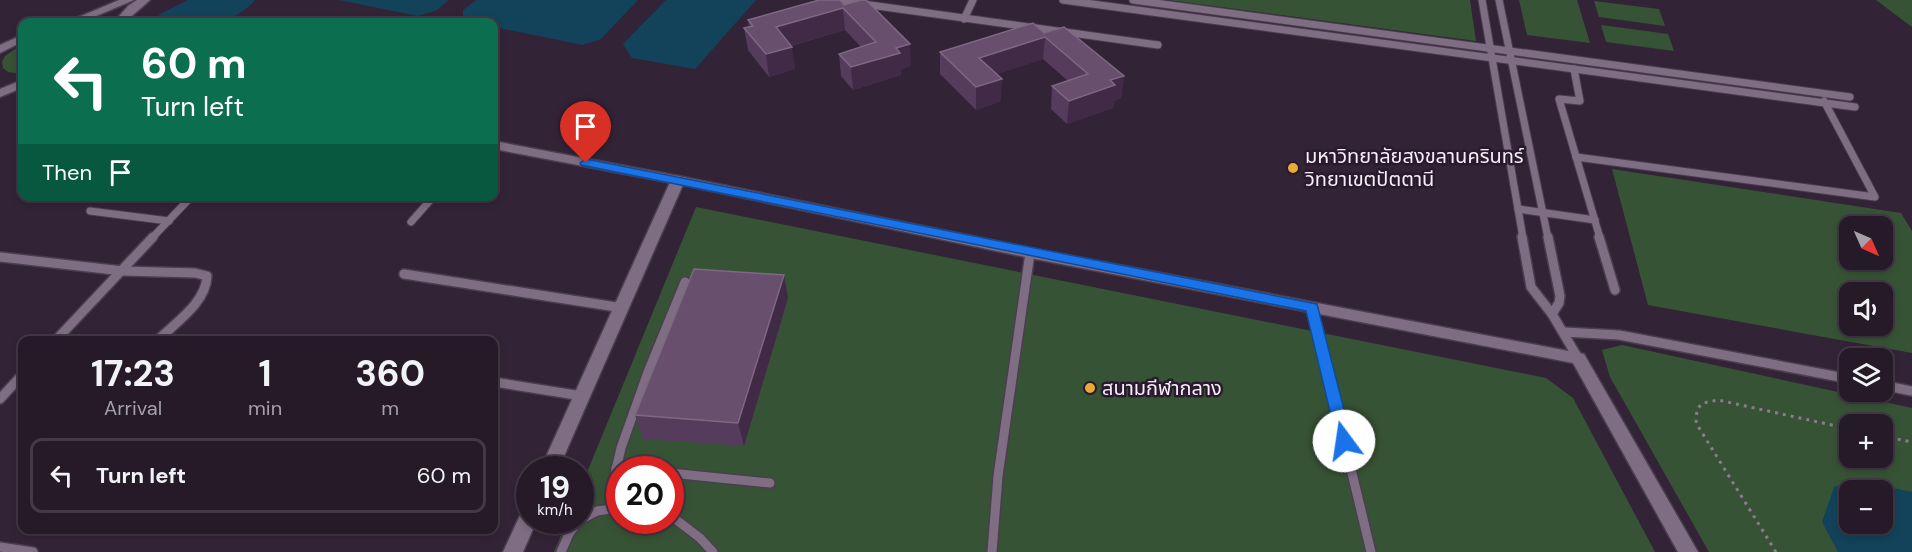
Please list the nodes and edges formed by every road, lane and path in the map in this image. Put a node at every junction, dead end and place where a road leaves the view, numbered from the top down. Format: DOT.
graph roads {
  1 [pos="129,0"];
  2 [pos="145,0"];
  3 [pos="834,0"];
  4 [pos="973,0"];
  5 [pos="1063,0"];
  6 [pos="1133,0"];
  7 [pos="1482,0"];
  8 [pos="1499,0"];
  9 [pos="83,18"];
  10 [pos="123,18"];
  11 [pos="964,19"];
  12 [pos="18,36"];
  13 [pos="0,37"];
  14 [pos="18,39"];
  15 [pos="1158,45"];
  16 [pos="1491,49"];
  17 [pos="0,50"];
  18 [pos="1510,51"];
  19 [pos="1492,58"];
  20 [pos="1512,61"];
  21 [pos="1574,69"];
  22 [pos="0,78"];
  23 [pos="18,81"];
  24 [pos="18,84"];
  25 [pos="0,93"];
  26 [pos="1820,93"];
  27 [pos="1850,97"];
  28 [pos="1824,103"];
  29 [pos="1855,107"];
  30 [pos="498,146"];
  31 [pos="1576,157"];
  32 [pos="678,180"];
  33 [pos="187,201"];
  34 [pos="430,201"];
  35 [pos="1518,209"];
  36 [pos="90,211"];
  37 [pos="1543,214"];
  38 [pos="1595,220"];
  39 [pos="169,221"];
  40 [pos="411,222"];
  41 [pos="1030,253"];
  42 [pos="0,257"];
  43 [pos="123,271"];
  44 [pos="404,274"];
  45 [pos="685,282"];
  46 [pos="1615,290"];
  47 [pos="1312,307"];
  48 [pos="623,308"];
  49 [pos="1552,314"];
  50 [pos="1564,332"];
  51 [pos="60,336"];
  52 [pos="162,336"];
  53 [pos="1578,358"];
  54 [pos="1839,376"];
  55 [pos="18,379"];
  56 [pos="498,383"];
  57 [pos="1893,387"];
  58 [pos="1912,391"];
  59 [pos="582,396"];
  60 [pos="0,399"];
  61 [pos="1839,427"];
  62 [pos="1893,438"];
  63 [pos="1912,442"];
  64 [pos="555,456"];
  65 [pos="620,456"];
  66 [pos="684,474"];
  67 [pos="770,483"];
  68 [pos="684,526"];
  69 [pos="521,534"];
  70 [pos="569,534"];
  71 [pos="0,547"];
  72 [pos="33,552"];
  73 [pos="513,552"];
  74 [pos="561,552"];
  75 [pos="713,552"];
  76 [pos="992,552"];
  77 [pos="1371,552"];
  78 [pos="1688,552"];
  79 [pos="1776,552"];
  1 -- 9 [label="street"];
  2 -- 10 [label="street"];
  3 -- 11 [label="lane"];
  4 -- 11 [label="lane"];
  5 -- 19 [label="lane"];
  6 -- 16 [label="lane"];
  7 -- 16 [label="lane"];
  8 -- 18 [label="lane"];
  11 -- 15 [label="lane"];
  12 -- 13 [label="street"];
  14 -- 17 [label="street"];
  16 -- 18 [label="lane"];
  16 -- 19 [label="lane"];
  18 -- 20 [label="lane"];
  18 -- 26 [label="lane"];
  19 -- 20 [label="lane"];
  19 -- 35 [label="lane"];
  20 -- 21 [label="lane"];
  20 -- 37 [label="lane"];
  21 -- 28 [label="lane"];
  21 -- 31 [label="lane"];
  22 -- 23 [label="street"];
  24 -- 25 [label="street"];
  26 -- 27 [label="lane"];
  26 -- 28 [label="lane"];
  28 -- 29 [label="lane"];
  28 -- 31 [label="lane"];
  30 -- 32 [label="street"];
  31 -- 38 [label="lane"];
  32 -- 41 [label="street"];
  32 -- 48 [label="street"];
  33 -- 39 [label="lane"];
  34 -- 40 [label="lane"];
  35 -- 37 [label="lane"];
  35 -- 49 [label="lane"];
  36 -- 39 [label="lane"];
  37 -- 38 [label="lane"];
  37 -- 49 [label="lane"];
  38 -- 46 [label="lane"];
  39 -- 43 [label="lane"];
  41 -- 47 [label="street"];
  41 -- 76 [label="lane"];
  42 -- 43 [label="lane"];
  43 -- 51 [label="lane"];
  43 -- 52 [label="lane"];
  44 -- 48 [label="lane"];
  45 -- 65 [label="lane"];
  47 -- 53 [label="street"];
  47 -- 77 [label="lane"];
  48 -- 59 [label="street"];
  49 -- 50 [label="lane"];
  50 -- 53 [label="lane"];
  50 -- 54 [label="lane"];
  53 -- 78 [label="street"];
  55 -- 60 [label="lane"];
  56 -- 59 [label="lane"];
  57 -- 58 [label="lane"];
  59 -- 64 [label="street"];
  61 -- 79 [label="path"];
  62 -- 63 [label="path"];
  66 -- 67 [label="lane"];
  68 -- 75 [label="lane"];
  69 -- 73 [label="street"];
  70 -- 74 [label="lane"];
  71 -- 72 [label="lane"];
}
